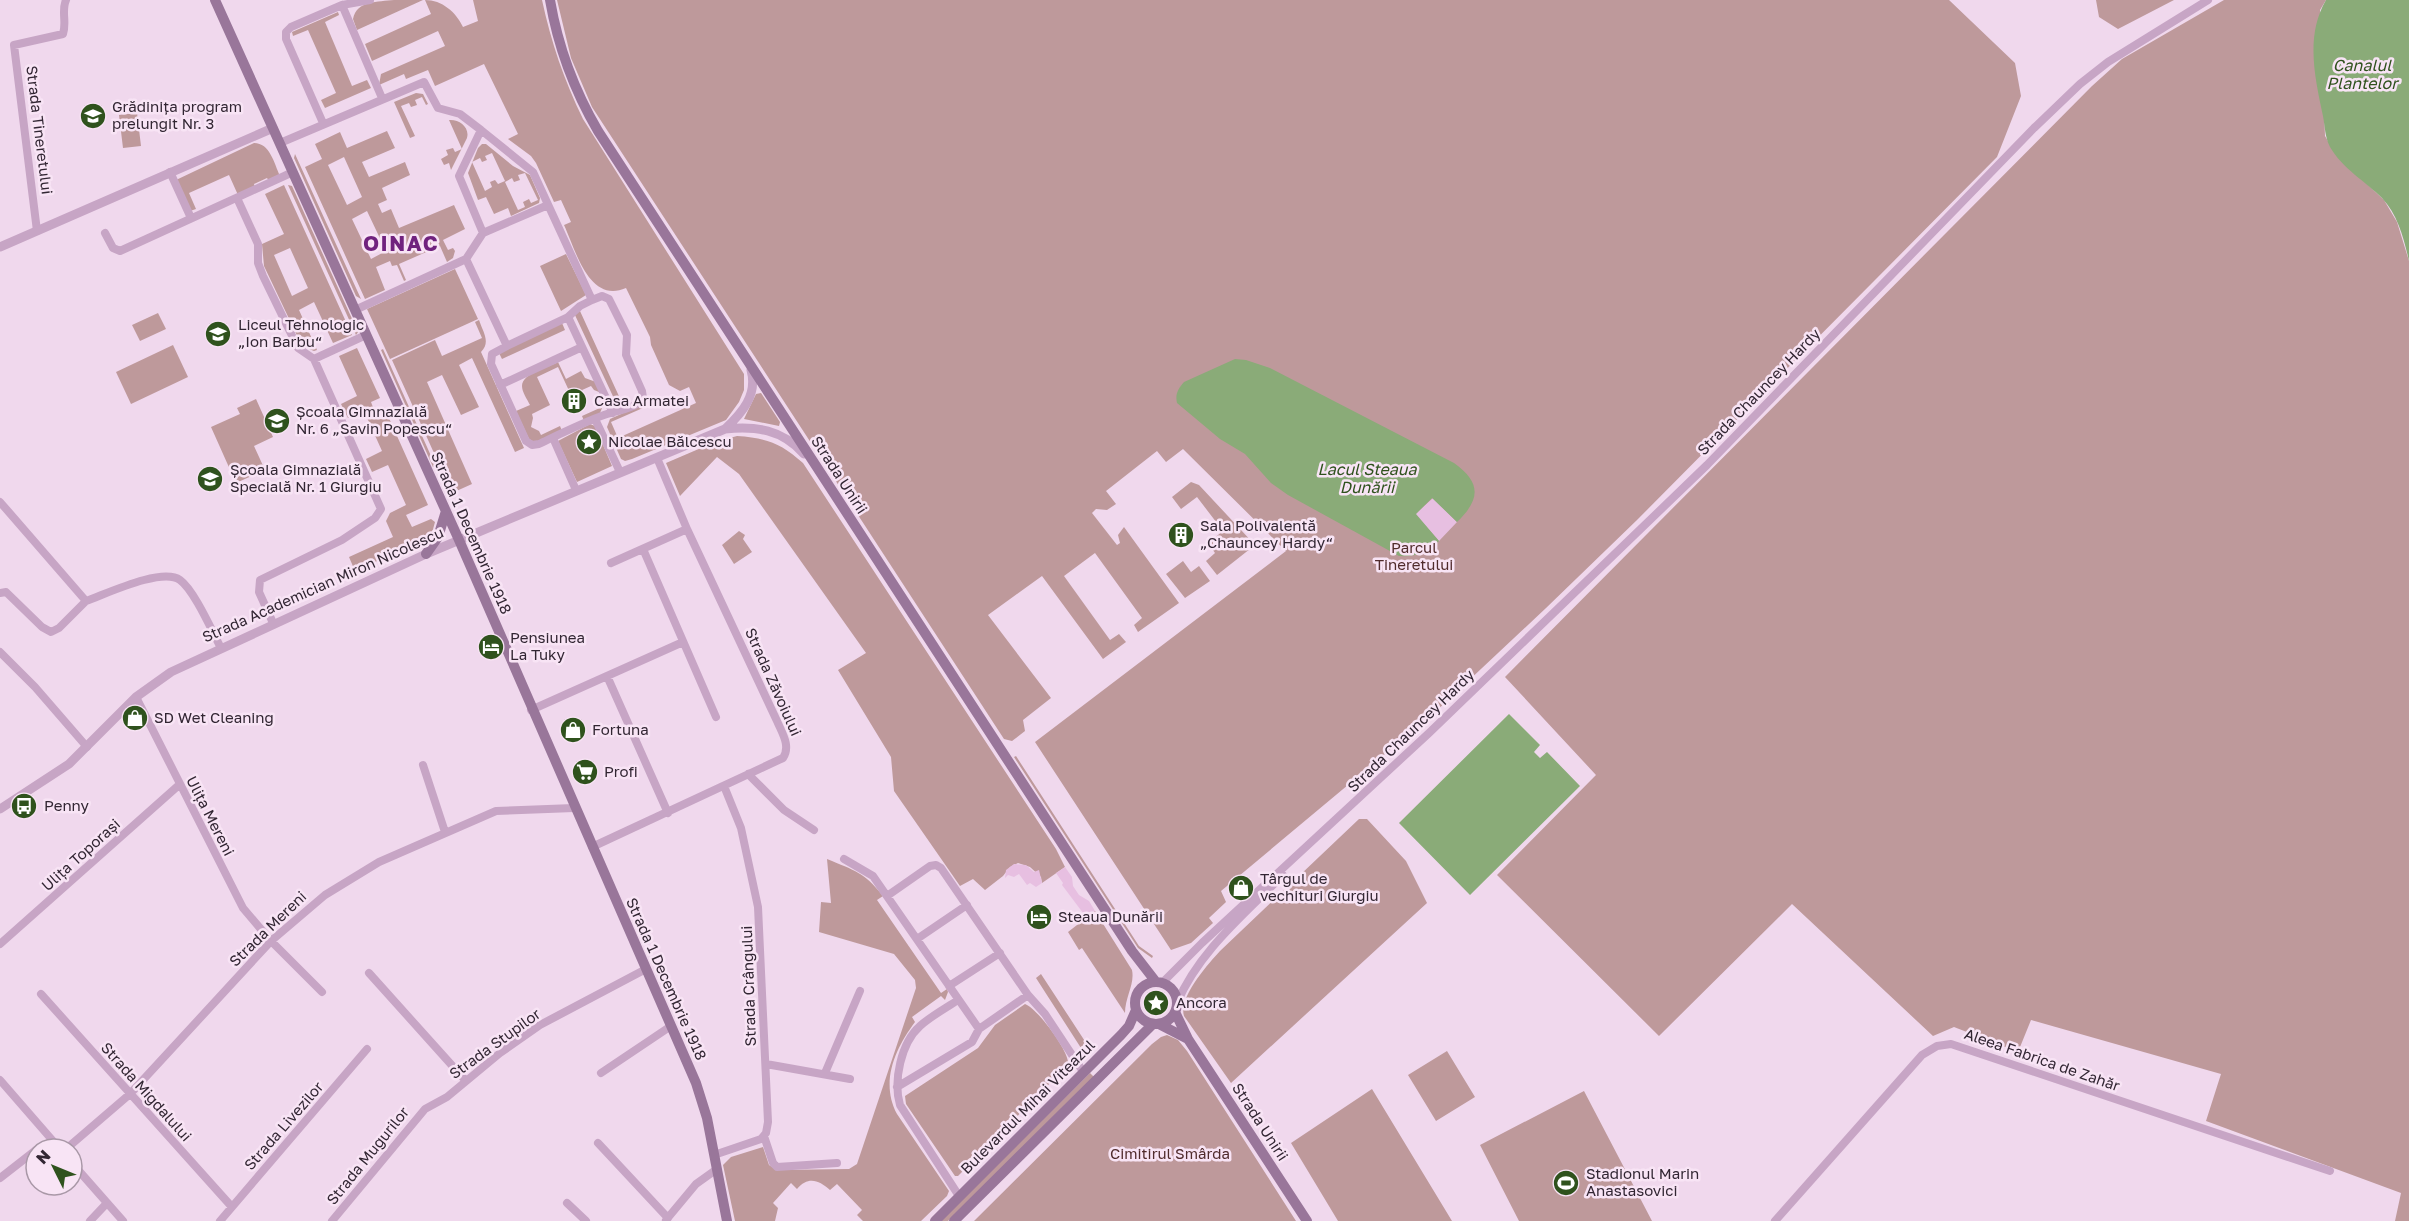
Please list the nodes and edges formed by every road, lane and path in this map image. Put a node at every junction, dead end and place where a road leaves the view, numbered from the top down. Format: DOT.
graph roads {
  1 [pos="66,0"];
  2 [pos="215,0"];
  3 [pos="370,0"];
  4 [pos="550,0"];
  5 [pos="2208,0"];
  6 [pos="342,5"];
  7 [pos="382,98"];
  8 [pos="323,123"];
  9 [pos="273,128"];
  10 [pos="481,130"];
  11 [pos="280,143"];
  12 [pos="170,172"];
  13 [pos="293,172"];
  14 [pos="237,198"];
  15 [pos="548,205"];
  16 [pos="191,218"];
  17 [pos="38,231"];
  18 [pos="105,233"];
  19 [pos="483,233"];
  20 [pos="0,247"];
  21 [pos="466,259"];
  22 [pos="592,300"];
  23 [pos="355,310"];
  24 [pos="568,317"];
  25 [pos="366,335"];
  26 [pos="507,346"];
  27 [pos="582,347"];
  28 [pos="314,359"];
  29 [pos="750,366"];
  30 [pos="500,385"];
  31 [pos="613,413"];
  32 [pos="595,419"];
  33 [pos="725,429"];
  34 [pos="552,438"];
  35 [pos="657,458"];
  36 [pos="814,465"];
  37 [pos="620,472"];
  38 [pos="576,490"];
  39 [pos="0,502"];
  40 [pos="446,511"];
  41 [pos="687,529"];
  42 [pos="459,540"];
  43 [pos="643,549"];
  44 [pos="426,554"];
  45 [pos="611,563"];
  46 [pos="0,593"];
  47 [pos="87,601"];
  48 [pos="273,624"];
  49 [pos="683,642"];
  50 [pos="221,648"];
  51 [pos="0,652"];
  52 [pos="607,676"];
  53 [pos="136,697"];
  54 [pos="531,710"];
  55 [pos="716,717"];
  56 [pos="87,747"];
  57 [pos="423,765"];
  58 [pos="748,774"];
  59 [pos="179,785"];
  60 [pos="724,786"];
  61 [pos="574,808"];
  62 [pos="0,809"];
  63 [pos="668,813"];
  64 [pos="1338,818"];
  65 [pos="814,830"];
  66 [pos="445,832"];
  67 [pos="592,847"];
  68 [pos="844,859"];
  69 [pos="887,896"];
  70 [pos="967,905"];
  71 [pos="917,939"];
  72 [pos="271,941"];
  73 [pos="0,944"];
  74 [pos="1132,951"];
  75 [pos="1000,953"];
  76 [pos="646,969"];
  77 [pos="369,973"];
  78 [pos="1159,983"];
  79 [pos="949,986"];
  80 [pos="1142,988"];
  81 [pos="860,991"];
  82 [pos="322,992"];
  83 [pos="42,994"];
  84 [pos="1028,995"];
  85 [pos="958,1000"];
  86 [pos="1176,1007"];
  87 [pos="1136,1010"];
  88 [pos="1156,1024"];
  89 [pos="671,1026"];
  90 [pos="979,1029"];
  91 [pos="1188,1039"];
  92 [pos="368,1049"];
  93 [pos="766,1064"];
  94 [pos="601,1073"];
  95 [pos="1084,1073"];
  96 [pos="825,1074"];
  97 [pos="850,1079"];
  98 [pos="0,1080"];
  99 [pos="466,1081"];
  100 [pos="897,1087"];
  101 [pos="130,1094"];
  102 [pos="425,1109"];
  103 [pos="764,1136"];
  104 [pos="49,1137"];
  105 [pos="80,1137"];
  106 [pos="598,1143"];
  107 [pos="714,1155"];
  108 [pos="24,1160"];
  109 [pos="837,1163"];
  110 [pos="717,1169"];
  111 [pos="2330,1171"];
  112 [pos="84,1177"];
  113 [pos="0,1179"];
  114 [pos="959,1196"];
  115 [pos="107,1203"];
  116 [pos="567,1203"];
  117 [pos="232,1207"];
  118 [pos="666,1220"];
  119 [pos="90,1221"];
  120 [pos="123,1221"];
  121 [pos="220,1221"];
  122 [pos="332,1221"];
  123 [pos="586,1221"];
  124 [pos="727,1221"];
  125 [pos="935,1221"];
  126 [pos="954,1221"];
  127 [pos="1307,1221"];
  128 [pos="1775,1221"];
  1 -- 17 [label="street, Strada Tineretului"];
  2 -- 9 [label="main road, Strada 1 Decembrie 1918"];
  3 -- 6 [label="street"];
  4 -- 29 [label="main road, Strada Unirii"];
  5 -- 64 [label="street, Strada Chauncey Hardy"];
  6 -- 7 [label="street"];
  6 -- 8 [label="street"];
  7 -- 8 [label="street"];
  7 -- 10 [label="street"];
  8 -- 11 [label="street"];
  9 -- 11 [label="main road, Strada 1 Decembrie 1918"];
  9 -- 12 [label="street"];
  10 -- 15 [label="street"];
  10 -- 19 [label="street"];
  11 -- 13 [label="main road, Strada 1 Decembrie 1918"];
  12 -- 16 [label="street"];
  12 -- 17 [label="street"];
  13 -- 14 [label="street"];
  13 -- 23 [label="main road, Strada 1 Decembrie 1918"];
  14 -- 16 [label="street"];
  14 -- 28 [label="street"];
  15 -- 19 [label="street"];
  15 -- 22 [label="street"];
  16 -- 18 [label="street"];
  17 -- 20 [label="street"];
  19 -- 21 [label="street"];
  21 -- 23 [label="street"];
  21 -- 26 [label="street"];
  22 -- 24 [label="street"];
  22 -- 31 [label="street"];
  23 -- 25 [label="main road, Strada 1 Decembrie 1918"];
  24 -- 26 [label="street"];
  24 -- 27 [label="street"];
  25 -- 28 [label="street"];
  25 -- 40 [label="main road, Strada 1 Decembrie 1918"];
  26 -- 30 [label="street"];
  27 -- 30 [label="street"];
  27 -- 31 [label="street"];
  28 -- 48 [label="street"];
  29 -- 33 [label="street, Strada Academician Miron Nicolescu"];
  29 -- 36 [label="main road, Strada Unirii"];
  30 -- 34 [label="street"];
  31 -- 32 [label="street"];
  32 -- 34 [label="street"];
  32 -- 37 [label="street"];
  33 -- 35 [label="street, Strada Academician Miron Nicolescu"];
  33 -- 36 [label="street, Strada Academician Miron Nicolescu"];
  34 -- 38 [label="street"];
  35 -- 37 [label="street, Strada Academician Miron Nicolescu"];
  35 -- 41 [label="street, Strada Zăvoiului"];
  36 -- 74 [label="main road, Strada Unirii"];
  37 -- 38 [label="street, Strada Academician Miron Nicolescu"];
  38 -- 42 [label="street, Strada Academician Miron Nicolescu"];
  39 -- 47 [label="street"];
  40 -- 42 [label="main road, Strada 1 Decembrie 1918"];
  40 -- 44 [label="main road"];
  41 -- 43 [label="street"];
  41 -- 58 [label="street, Strada Zăvoiului"];
  42 -- 44 [label="street, Strada Academician Miron Nicolescu"];
  42 -- 54 [label="main road, Strada 1 Decembrie 1918"];
  43 -- 45 [label="street"];
  43 -- 49 [label="street"];
  44 -- 48 [label="street, Strada Academician Miron Nicolescu"];
  46 -- 47 [label="street"];
  47 -- 50 [label="street"];
  48 -- 50 [label="street, Strada Academician Miron Nicolescu"];
  49 -- 52 [label="street"];
  49 -- 55 [label="street"];
  50 -- 53 [label="street, Strada Academician Miron Nicolescu"];
  51 -- 56 [label="street"];
  52 -- 54 [label="street"];
  52 -- 63 [label="street"];
  53 -- 56 [label="street, Strada Academician Miron Nicolescu"];
  53 -- 59 [label="street, Ulița Mereni"];
  54 -- 61 [label="main road, Strada 1 Decembrie 1918"];
  56 -- 62 [label="street, Strada Academician Miron Nicolescu"];
  57 -- 66 [label="street"];
  58 -- 60 [label="street, Strada Zăvoiului"];
  58 -- 65 [label="street"];
  59 -- 72 [label="street, Ulița Mereni"];
  59 -- 73 [label="street, Ulița Toporași"];
  60 -- 63 [label="street, Strada Zăvoiului"];
  60 -- 93 [label="street, Strada Crângului"];
  61 -- 66 [label="street, Strada Mereni"];
  61 -- 67 [label="main road, Strada 1 Decembrie 1918"];
  63 -- 67 [label="street, Strada Zăvoiului"];
  64 -- 78 [label="street, Strada Chauncey Hardy"];
  64 -- 86 [label="street, Strada Chauncey Hardy"];
  66 -- 72 [label="street, Strada Mereni"];
  67 -- 76 [label="main road, Strada 1 Decembrie 1918"];
  68 -- 69 [label="street"];
  69 -- 70 [label="street"];
  69 -- 71 [label="street"];
  70 -- 71 [label="street"];
  70 -- 75 [label="street"];
  71 -- 79 [label="street"];
  72 -- 82 [label="street, Ulița Mereni"];
  72 -- 101 [label="street, Strada Mereni"];
  74 -- 78 [label="main road, Strada Unirii"];
  74 -- 80 [label="main road, Strada Unirii"];
  75 -- 79 [label="street"];
  75 -- 84 [label="street"];
  76 -- 89 [label="main road, Strada 1 Decembrie 1918"];
  76 -- 99 [label="street, Strada Stupilor"];
  77 -- 99 [label="street"];
  78 -- 80 [label="main road"];
  78 -- 86 [label="main road"];
  79 -- 85 [label="street"];
  80 -- 87 [label="main road"];
  81 -- 96 [label="street"];
  83 -- 101 [label="street, Strada Migdalului"];
  84 -- 90 [label="street"];
  84 -- 95 [label="street"];
  85 -- 90 [label="street"];
  85 -- 100 [label="street"];
  86 -- 88 [label="main road"];
  86 -- 91 [label="main road, Strada Unirii"];
  87 -- 88 [label="main road"];
  87 -- 95 [label="main road, Bulevardul Mihai Viteazul"];
  88 -- 91 [label="main road, Strada Unirii"];
  88 -- 126 [label="main road, Bulevardul Mihai Viteazul"];
  89 -- 94 [label="street"];
  89 -- 107 [label="main road, Strada 1 Decembrie 1918"];
  90 -- 100 [label="street"];
  91 -- 127 [label="main road, Strada Unirii"];
  92 -- 117 [label="street, Strada Livezilor"];
  93 -- 96 [label="street"];
  93 -- 103 [label="street, Strada Crângului"];
  95 -- 114 [label="main road, Bulevardul Mihai Viteazul"];
  96 -- 97 [label="street"];
  98 -- 104 [label="street"];
  99 -- 102 [label="street, Strada Stupilor"];
  100 -- 114 [label="street"];
  101 -- 105 [label="street, Strada Mereni"];
  101 -- 117 [label="street, Strada Migdalului"];
  102 -- 122 [label="street, Strada Mugurilor"];
  103 -- 107 [label="street"];
  103 -- 109 [label="street"];
  106 -- 118 [label="street"];
  107 -- 110 [label="main road, Strada 1 Decembrie 1918"];
  108 -- 113 [label="street"];
  110 -- 118 [label="street"];
  110 -- 124 [label="main road, Strada 1 Decembrie 1918"];
  111 -- 128 [label="street, Aleea Fabrica de Zahăr"];
  112 -- 115 [label="street"];
  114 -- 125 [label="main road, Bulevardul Mihai Viteazul"];
  115 -- 119 [label="street"];
  115 -- 120 [label="street"];
  116 -- 123 [label="street"];
  117 -- 121 [label="street, Strada Livezilor"];
}
